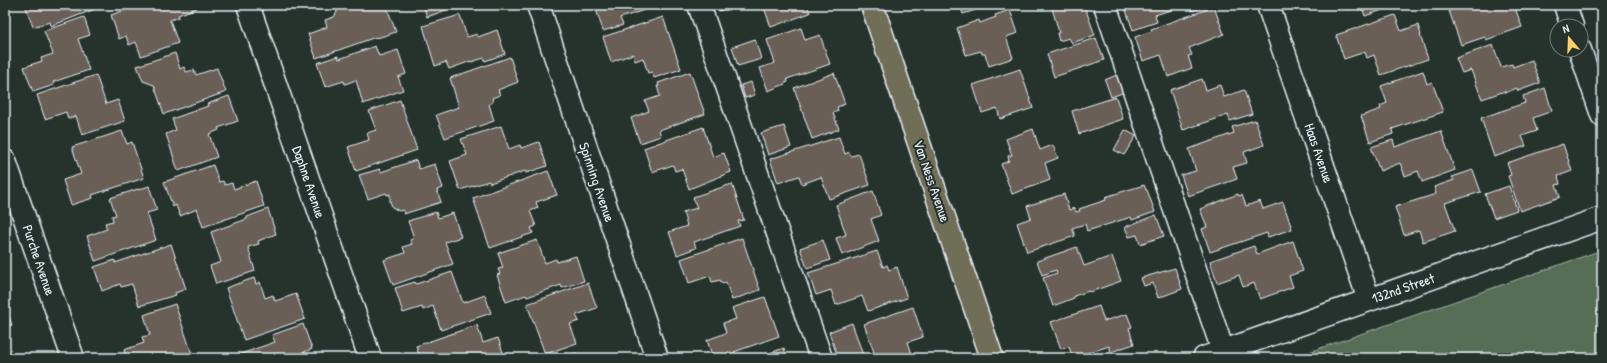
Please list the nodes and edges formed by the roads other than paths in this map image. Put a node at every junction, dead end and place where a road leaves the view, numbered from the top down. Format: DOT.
graph roads {
  1 [pos="248,5"];
  2 [pos="538,5"];
  3 [pos="699,5"];
  4 [pos="872,5"];
  5 [pos="1105,5"];
  6 [pos="1268,5"];
  7 [pos="1565,5"];
  8 [pos="1569,18"];
  9 [pos="1583,58"];
  10 [pos="1602,115"];
  11 [pos="5,161"];
  12 [pos="1602,218"];
  13 [pos="1369,300"];
  14 [pos="1214,355"];
  15 [pos="72,358"];
  16 [pos="370,358"];
  17 [pos="657,358"];
  18 [pos="821,358"];
  19 [pos="992,358"];
  1 -- 16 [label="street, Daphne Avenue"];
  2 -- 17 [label="street, Spinning Avenue"];
  3 -- 18 [label="street"];
  4 -- 19 [label="main road, Van Ness Avenue"];
  5 -- 14 [label="street"];
  6 -- 13 [label="street, Haas Avenue"];
  7 -- 8 [label="street"];
  9 -- 10 [label="street"];
  11 -- 15 [label="street, Purche Avenue"];
  12 -- 13 [label="street, 132nd Street"];
  13 -- 14 [label="street, 132nd Street"];
}
